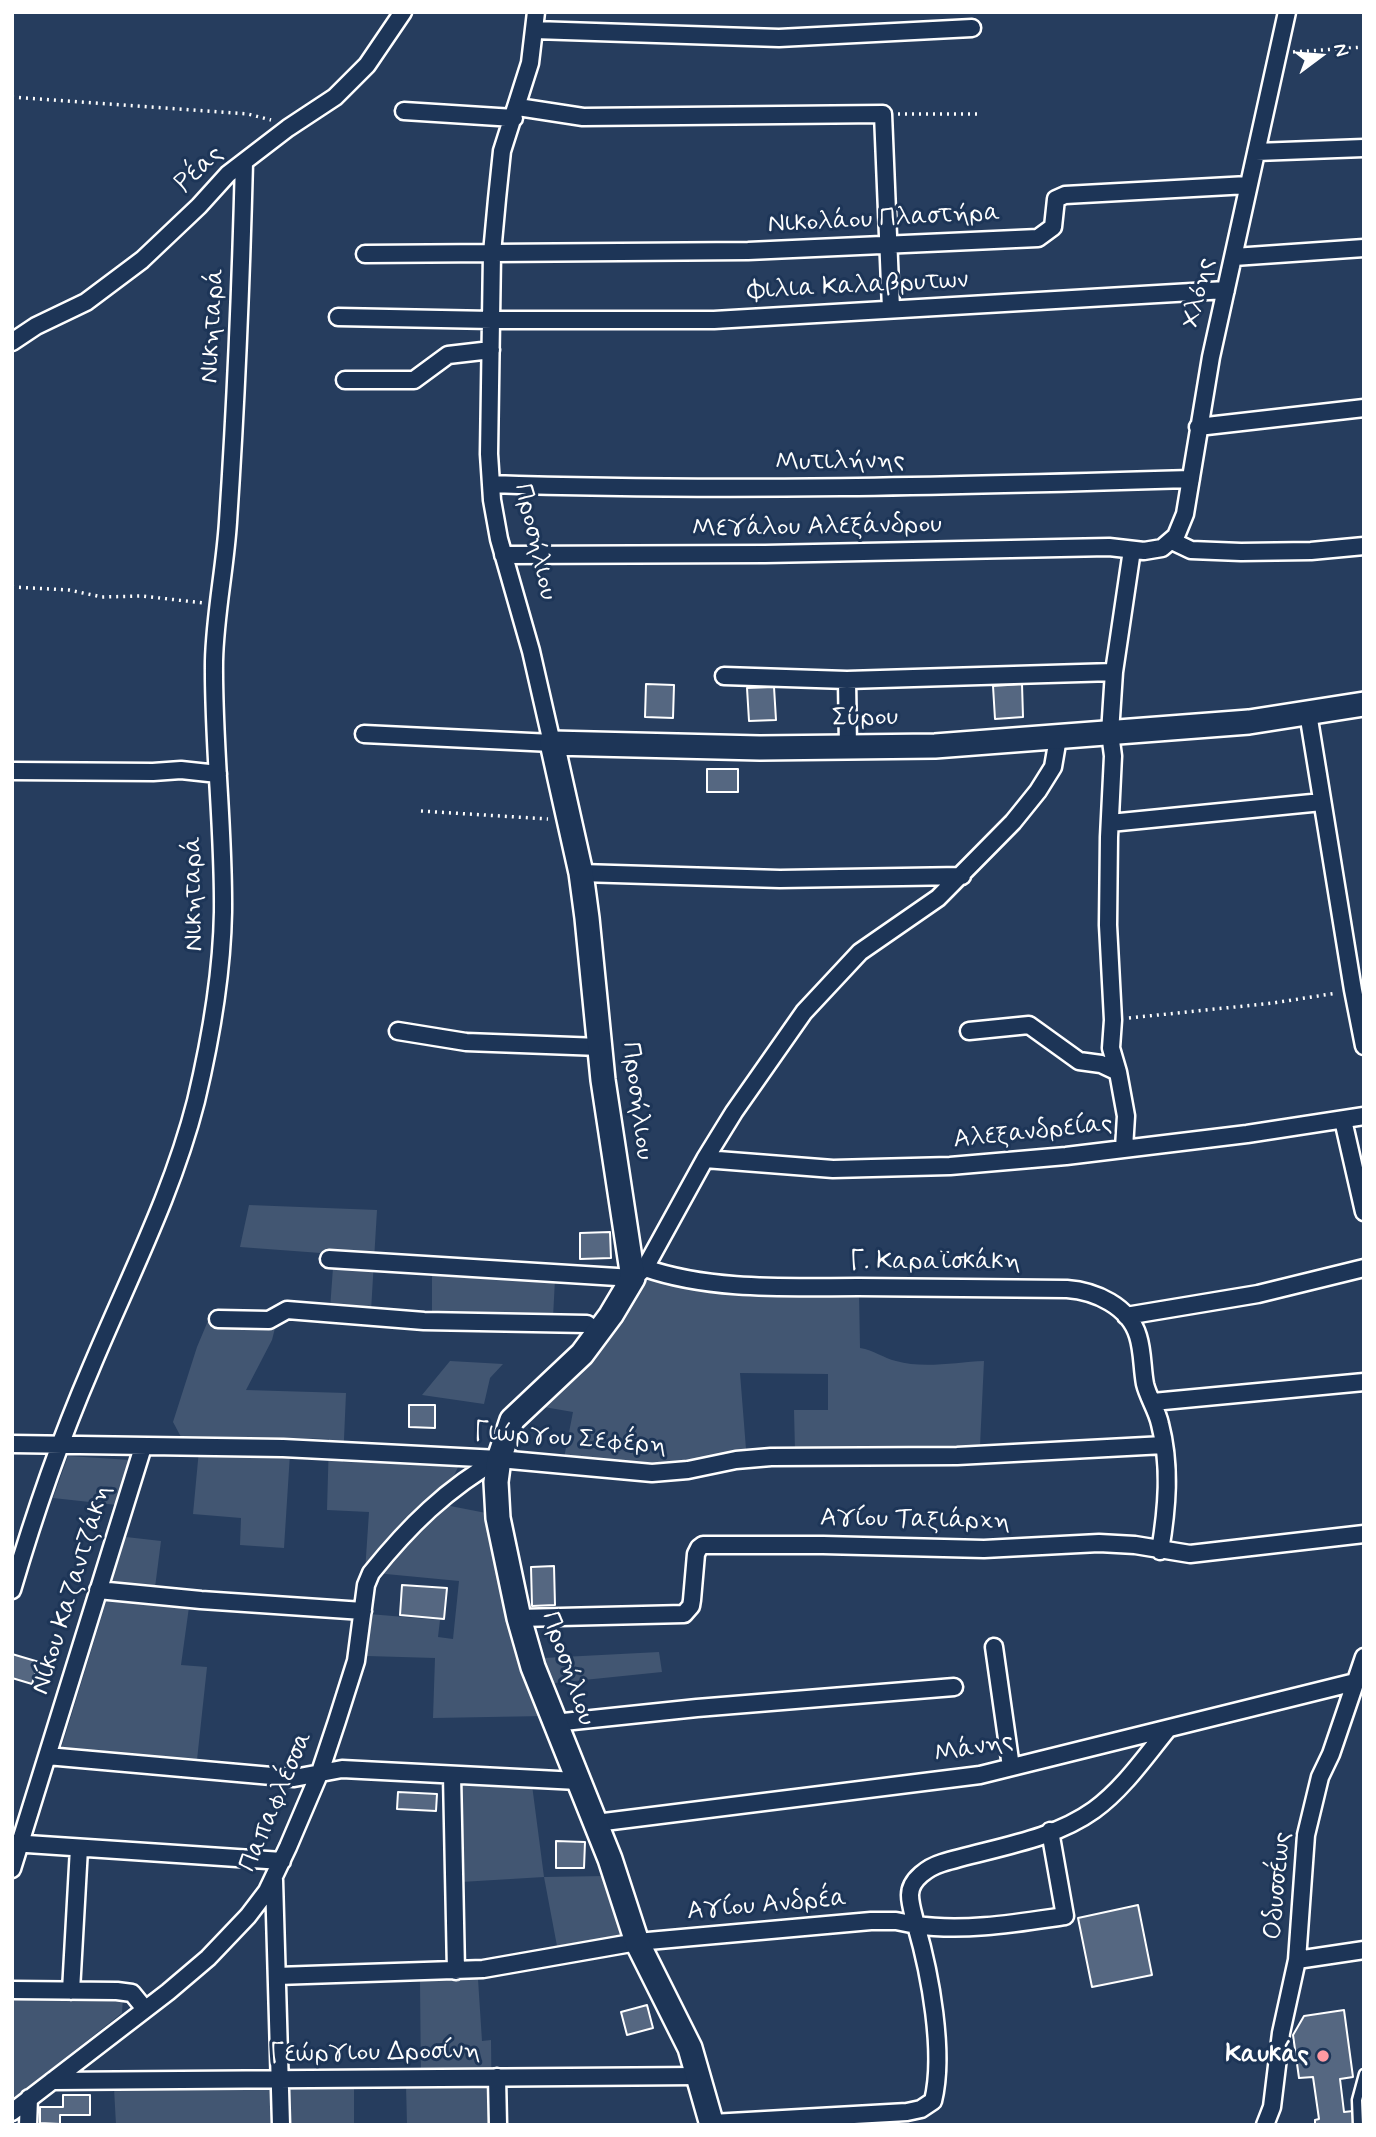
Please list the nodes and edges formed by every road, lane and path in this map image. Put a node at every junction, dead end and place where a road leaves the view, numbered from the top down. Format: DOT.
graph roads {
  1 [pos="403,12"];
  2 [pos="536,12"];
  3 [pos="1287,12"];
  4 [pos="972,28"];
  5 [pos="534,30"];
  6 [pos="1364,47"];
  7 [pos="1277,54"];
  8 [pos="12,97"];
  9 [pos="404,111"];
  10 [pos="516,112"];
  11 [pos="883,114"];
  12 [pos="980,114"];
  13 [pos="283,132"];
  14 [pos="1364,148"];
  15 [pos="1256,152"];
  16 [pos="244,162"];
  17 [pos="1248,185"];
  18 [pos="889,245"];
  19 [pos="1364,248"];
  20 [pos="492,253"];
  21 [pos="365,254"];
  22 [pos="1234,257"];
  23 [pos="1226,290"];
  24 [pos="891,310"];
  25 [pos="338,317"];
  26 [pos="492,320"];
  27 [pos="12,342"];
  28 [pos="491,350"];
  29 [pos="345,380"];
  30 [pos="1364,408"];
  31 [pos="1198,427"];
  32 [pos="1191,479"];
  33 [pos="491,484"];
  34 [pos="1172,541"];
  35 [pos="1364,546"];
  36 [pos="1132,550"];
  37 [pos="503,555"];
  38 [pos="12,587"];
  39 [pos="217,605"];
  40 [pos="1114,672"];
  41 [pos="724,676"];
  42 [pos="847,680"];
  43 [pos="1364,704"];
  44 [pos="1308,713"];
  45 [pos="1110,733"];
  46 [pos="364,734"];
  47 [pos="1058,738"];
  48 [pos="552,743"];
  49 [pos="848,747"];
  50 [pos="12,771"];
  51 [pos="218,774"];
  52 [pos="1322,802"];
  53 [pos="421,811"];
  54 [pos="569,821"];
  55 [pos="1110,823"];
  56 [pos="581,873"];
  57 [pos="962,876"];
  58 [pos="1353,990"];
  59 [pos="1113,1020"];
  60 [pos="398,1031"];
  61 [pos="970,1031"];
  62 [pos="1364,1046"];
  63 [pos="600,1047"];
  64 [pos="1118,1072"];
  65 [pos="1364,1116"];
  66 [pos="1343,1120"];
  67 [pos="1124,1148"];
  68 [pos="705,1159"];
  69 [pos="1364,1212"];
  70 [pos="329,1259"];
  71 [pos="1364,1268"];
  72 [pos="639,1273"];
  73 [pos="1126,1316"];
  74 [pos="218,1319"];
  75 [pos="598,1332"];
  76 [pos="1364,1381"];
  77 [pos="1153,1402"];
  78 [pos="12,1444"];
  79 [pos="62,1445"];
  80 [pos="1164,1445"];
  81 [pos="143,1447"];
  82 [pos="499,1460"];
  83 [pos="1364,1534"];
  84 [pos="1160,1551"];
  85 [pos="12,1590"];
  86 [pos="98,1590"];
  87 [pos="363,1611"];
  88 [pos="519,1618"];
  89 [pos="994,1647"];
  90 [pos="1364,1657"];
  91 [pos="1355,1682"];
  92 [pos="954,1687"];
  93 [pos="554,1723"];
  94 [pos="1167,1730"];
  95 [pos="47,1756"];
  96 [pos="1011,1768"];
  97 [pos="320,1772"];
  98 [pos="452,1775"];
  99 [pos="578,1781"];
  100 [pos="596,1823"];
  101 [pos="1050,1831"];
  102 [pos="16,1843"];
  103 [pos="79,1848"];
  104 [pos="282,1861"];
  105 [pos="12,1869"];
  106 [pos="274,1880"];
  107 [pos="916,1925"];
  108 [pos="637,1942"];
  109 [pos="1364,1950"];
  110 [pos="1297,1960"];
  111 [pos="456,1971"];
  112 [pos="277,1976"];
  113 [pos="12,1990"];
  114 [pos="71,1991"];
  115 [pos="145,2009"];
  116 [pos="1364,2074"];
  117 [pos="699,2076"];
  118 [pos="497,2077"];
  119 [pos="279,2080"];
  120 [pos="52,2081"];
  121 [pos="29,2098"];
  122 [pos="12,2112"];
  123 [pos="712,2124"];
  124 [pos="28,2125"];
  125 [pos="281,2125"];
  126 [pos="498,2125"];
  127 [pos="1265,2125"];
  128 [pos="1357,2125"];
  1 -- 13 [label="street, Ρέας"];
  2 -- 5 [label="street, Προσήλιου"];
  3 -- 7 [label="street, Χλόης"];
  4 -- 5 [label="street"];
  5 -- 10 [label="street, Προσήλιου"];
  6 -- 7 [label="path"];
  7 -- 15 [label="street, Χλόης"];
  8 -- 13 [label="path"];
  9 -- 10 [label="street"];
  10 -- 11 [label="street"];
  10 -- 20 [label="street, Προσήλιου"];
  11 -- 12 [label="path"];
  11 -- 18 [label="street"];
  13 -- 16 [label="street, Ρέας"];
  14 -- 15 [label="street"];
  15 -- 17 [label="street, Χλόης"];
  16 -- 27 [label="street, Ρέας"];
  16 -- 39 [label="street, Νικηταρά"];
  17 -- 18 [label="street, Νικολάου Πλαστήρα"];
  17 -- 22 [label="street, Χλόης"];
  18 -- 20 [label="street, Νικολάου Πλαστήρα"];
  18 -- 24 [label="street"];
  19 -- 22 [label="street"];
  20 -- 21 [label="street, Νικολάου Πλαστήρα"];
  20 -- 26 [label="street, Προσήλιου"];
  22 -- 23 [label="street, Χλόης"];
  23 -- 24 [label="street, Φιλια Καλαβρυτων"];
  23 -- 31 [label="street, Χλόης"];
  24 -- 26 [label="street, Φιλια Καλαβρυτων"];
  25 -- 26 [label="street, Φιλια Καλαβρυτων"];
  26 -- 28 [label="street, Προσήλιου"];
  28 -- 29 [label="street"];
  28 -- 33 [label="street, Προσήλιου"];
  30 -- 31 [label="street"];
  31 -- 32 [label="street, Χλόης"];
  32 -- 33 [label="street, Μυτιλήνης"];
  32 -- 34 [label="street, Χλόης"];
  33 -- 37 [label="street, Προσήλιου"];
  34 -- 35 [label="street"];
  34 -- 36 [label="street"];
  36 -- 37 [label="street, Μεγάλου Αλεξάνδρου"];
  36 -- 40 [label="street"];
  37 -- 48 [label="street, Προσήλιου"];
  38 -- 39 [label="path"];
  39 -- 51 [label="street, Νικηταρά"];
  40 -- 42 [label="street"];
  40 -- 45 [label="street"];
  41 -- 42 [label="street"];
  42 -- 49 [label="street"];
  43 -- 44 [label="street, Σύρου"];
  44 -- 45 [label="street, Σύρου"];
  44 -- 52 [label="street"];
  45 -- 47 [label="street, Σύρου"];
  45 -- 55 [label="street"];
  46 -- 48 [label="street, Σύρου"];
  47 -- 49 [label="street, Σύρου"];
  47 -- 57 [label="street"];
  48 -- 49 [label="street, Σύρου"];
  48 -- 54 [label="street, Προσήλιου"];
  50 -- 51 [label="street"];
  51 -- 79 [label="street, Νικηταρά"];
  52 -- 55 [label="street"];
  52 -- 58 [label="street"];
  53 -- 54 [label="path"];
  54 -- 56 [label="street, Προσήλιου"];
  55 -- 59 [label="street"];
  56 -- 57 [label="street"];
  56 -- 63 [label="street, Προσήλιου"];
  57 -- 68 [label="street"];
  58 -- 59 [label="path"];
  58 -- 62 [label="street"];
  59 -- 64 [label="street"];
  60 -- 63 [label="street"];
  61 -- 64 [label="street"];
  63 -- 72 [label="street, Προσήλιου"];
  64 -- 67 [label="street"];
  65 -- 66 [label="street, Αλεξανδρείας"];
  66 -- 67 [label="street, Αλεξανδρείας"];
  66 -- 69 [label="street"];
  67 -- 68 [label="street, Αλεξανδρείας"];
  68 -- 72 [label="street"];
  70 -- 72 [label="street, Γ. Καραϊσκάκη"];
  71 -- 73 [label="street"];
  72 -- 73 [label="street, Γ. Καραϊσκάκη"];
  72 -- 75 [label="street, Προσήλιου"];
  73 -- 77 [label="street, Γ. Καραϊσκάκη"];
  74 -- 75 [label="street"];
  75 -- 82 [label="street, Προσήλιου"];
  76 -- 77 [label="street"];
  77 -- 80 [label="street, Γ. Καραϊσκάκη"];
  78 -- 79 [label="street, Γιώργου Σεφέρη"];
  79 -- 81 [label="street, Γιώργου Σεφέρη"];
  79 -- 85 [label="street, Νικηταρά"];
  80 -- 82 [label="street, Γιώργου Σεφέρη"];
  80 -- 84 [label="street, Γ. Καραϊσκάκη"];
  81 -- 82 [label="street, Γιώργου Σεφέρη"];
  81 -- 86 [label="street, Νίκου Καζαντζάκη"];
  82 -- 87 [label="street, Παπαφλέσσα"];
  82 -- 88 [label="street, Προσήλιου"];
  83 -- 84 [label="street, Αγίου Ταξιάρχη"];
  84 -- 88 [label="street, Αγίου Ταξιάρχη"];
  86 -- 87 [label="street"];
  86 -- 95 [label="street, Νίκου Καζαντζάκη"];
  87 -- 97 [label="street, Παπαφλέσσα"];
  88 -- 93 [label="street, Προσήλιου"];
  89 -- 96 [label="street"];
  90 -- 91 [label="street, Οδυσσέως"];
  91 -- 94 [label="street, Μάνης"];
  91 -- 110 [label="street, Οδυσσέως"];
  92 -- 93 [label="street"];
  93 -- 99 [label="street, Προσήλιου"];
  94 -- 96 [label="street, Μάνης"];
  94 -- 101 [label="street"];
  95 -- 97 [label="street"];
  95 -- 102 [label="street, Νίκου Καζαντζάκη"];
  96 -- 100 [label="street, Μάνης"];
  97 -- 98 [label="street"];
  97 -- 104 [label="street, Παπαφλέσσα"];
  98 -- 99 [label="street"];
  98 -- 111 [label="street"];
  99 -- 100 [label="street, Προσήλιου"];
  100 -- 108 [label="street, Προσήλιου"];
  101 -- 107 [label="street"];
  101 -- 107 [label="street, Αγίου Ανδρέα"];
  102 -- 103 [label="street"];
  102 -- 105 [label="street, Νίκου Καζαντζάκη"];
  103 -- 104 [label="street"];
  103 -- 114 [label="street"];
  104 -- 106 [label="street, Παπαφλέσσα"];
  106 -- 112 [label="street"];
  106 -- 115 [label="street, Παπαφλέσσα"];
  107 -- 108 [label="street, Αγίου Ανδρέα"];
  107 -- 123 [label="street"];
  108 -- 111 [label="street, Αγίου Ανδρέα"];
  108 -- 117 [label="street, Προσήλιου"];
  109 -- 110 [label="street"];
  110 -- 127 [label="street, Οδυσσέως"];
  111 -- 112 [label="street, Αγίου Ανδρέα"];
  112 -- 119 [label="street"];
  113 -- 114 [label="street"];
  114 -- 115 [label="street"];
  115 -- 120 [label="street, Παπαφλέσσα"];
  116 -- 128 [label="lane"];
  117 -- 118 [label="street, Γεώργιου Δροσίνη"];
  117 -- 123 [label="street, Προσήλιου"];
  118 -- 119 [label="street, Γεώργιου Δροσίνη"];
  118 -- 126 [label="street"];
  119 -- 120 [label="street, Γεώργιου Δροσίνη"];
  119 -- 125 [label="street"];
  120 -- 121 [label="street, Παπαφλέσσα"];
  121 -- 122 [label="street, Παπαφλέσσα"];
  121 -- 124 [label="street"];
}
